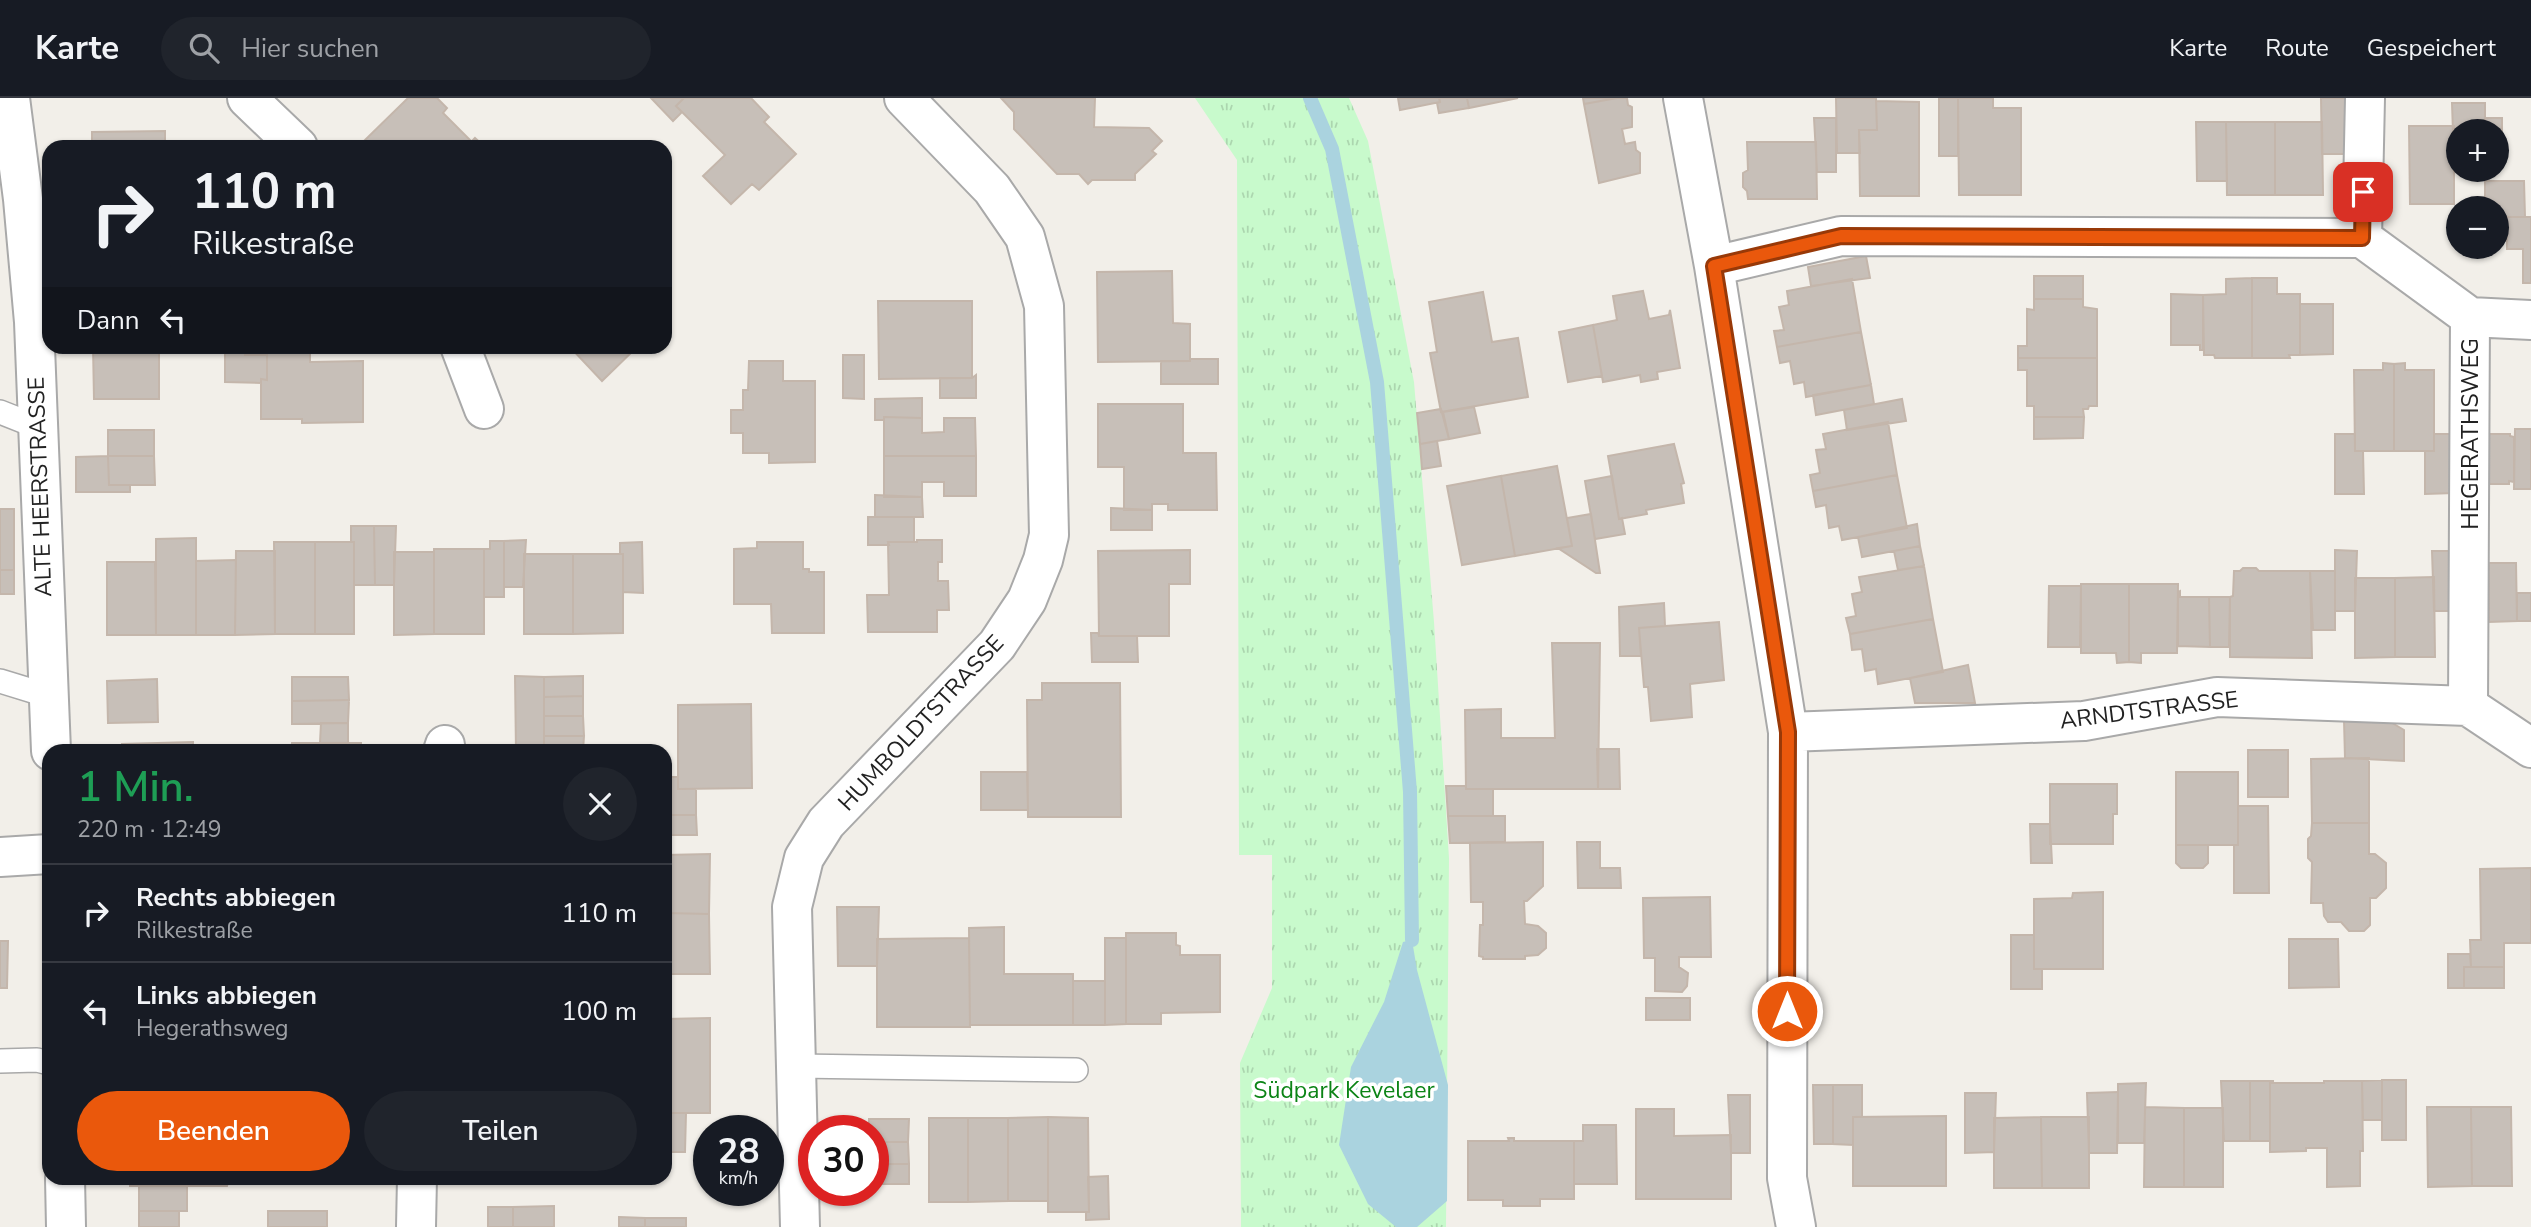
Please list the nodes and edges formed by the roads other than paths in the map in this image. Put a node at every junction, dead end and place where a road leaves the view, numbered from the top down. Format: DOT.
graph roads {
  1 [pos="10,98"];
  2 [pos="247,98"];
  3 [pos="904,98"];
  4 [pos="1683,98"];
  5 [pos="2365,98"];
  6 [pos="291,140"];
  7 [pos="2362,238"];
  8 [pos="1714,266"];
  9 [pos="2470,317"];
  10 [pos="2531,320"];
  11 [pos="463,354"];
  12 [pos="484,409"];
  13 [pos="0,412"];
  14 [pos="38,427"];
  15 [pos="0,681"];
  16 [pos="49,696"];
  17 [pos="2468,706"];
  18 [pos="1788,732"];
  19 [pos="51,744"];
  20 [pos="2531,748"];
  21 [pos="42,855"];
  22 [pos="0,858"];
  23 [pos="0,1061"];
  24 [pos="42,1061"];
  25 [pos="797,1066"];
  26 [pos="1076,1070"];
  27 [pos="65,1185"];
  28 [pos="417,1185"];
  29 [pos="66,1227"];
  30 [pos="416,1227"];
  31 [pos="800,1227"];
  32 [pos="1796,1227"];
  1 -- 14 [label="street, ALTE HEERSTRASSE"];
  2 -- 6 [label="street"];
  3 -- 25 [label="street, HUMBOLDTSTRASSE"];
  4 -- 8 [label="street"];
  5 -- 7 [label="street"];
  7 -- 8 [label="street"];
  7 -- 9 [label="street, HEGERATHSWEG"];
  8 -- 18 [label="street"];
  9 -- 10 [label="street"];
  9 -- 17 [label="street, HEGERATHSWEG"];
  11 -- 12 [label="street"];
  13 -- 14 [label="lane"];
  14 -- 16 [label="street, ALTE HEERSTRASSE"];
  15 -- 16 [label="lane"];
  16 -- 19 [label="street, ALTE HEERSTRASSE"];
  17 -- 18 [label="street, ARNDTSTRASSE"];
  17 -- 20 [label="street"];
  18 -- 32 [label="street"];
  21 -- 22 [label="street"];
  23 -- 24 [label="lane"];
  25 -- 26 [label="lane"];
  25 -- 31 [label="street, HUMBOLDTSTRASSE"];
  27 -- 29 [label="street"];
  28 -- 30 [label="street"];
}
